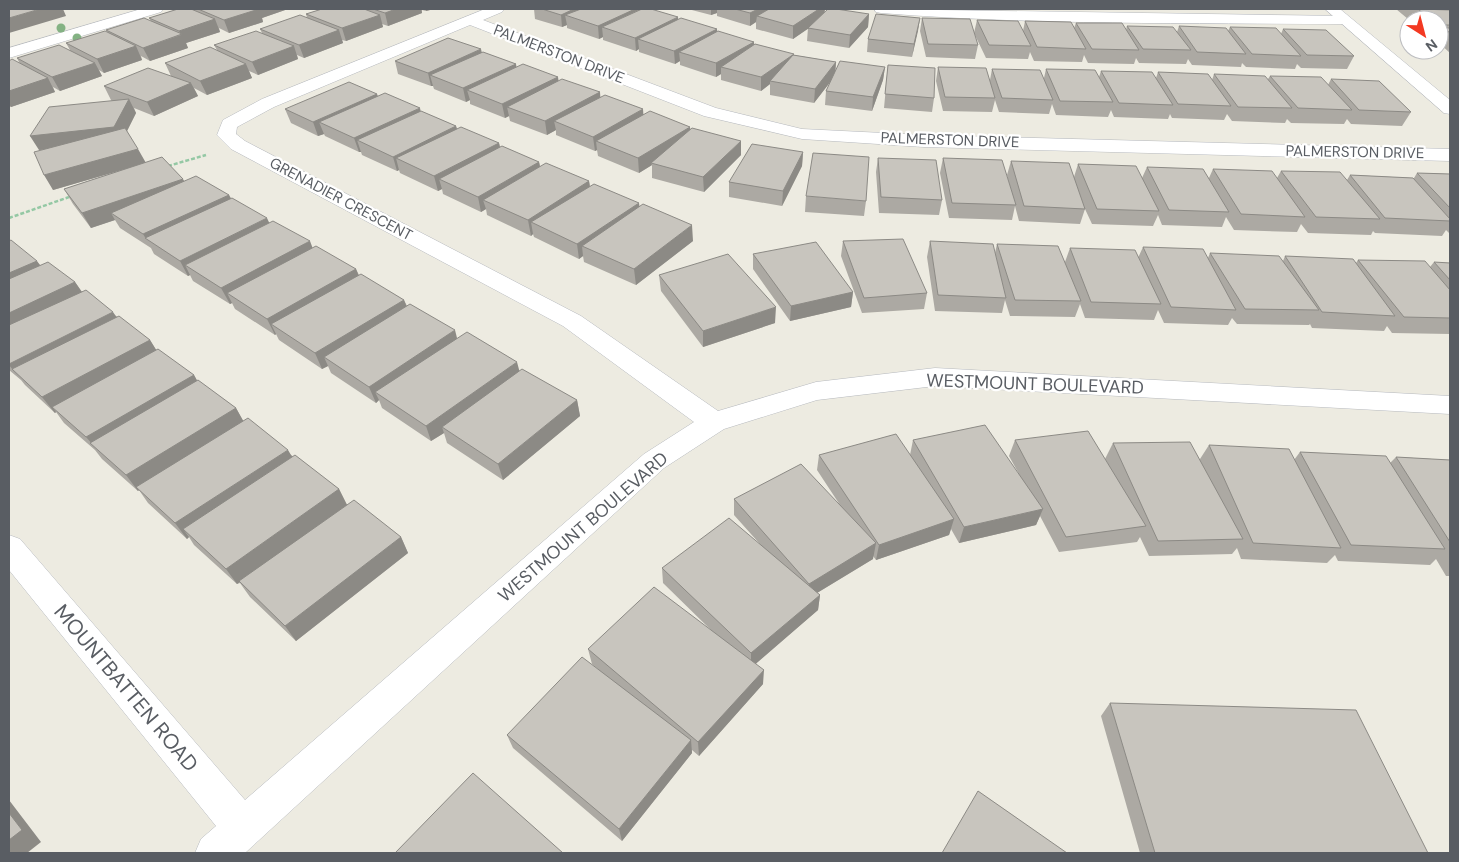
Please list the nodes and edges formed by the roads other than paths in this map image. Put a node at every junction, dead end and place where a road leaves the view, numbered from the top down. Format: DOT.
graph roads {
  1 [pos="497,9"];
  2 [pos="882,9"];
  3 [pos="148,10"];
  4 [pos="1338,14"];
  5 [pos="470,20"];
  6 [pos="9,53"];
  7 [pos="1450,109"];
  8 [pos="1450,155"];
  9 [pos="1450,405"];
  10 [pos="714,422"];
  11 [pos="9,548"];
  12 [pos="229,840"];
  1 -- 5 [label="street"];
  2 -- 4 [label="street"];
  3 -- 6 [label="street"];
  4 -- 7 [label="street"];
  5 -- 8 [label="street, PALMERSTON DRIVE"];
  5 -- 10 [label="street, GRENADIER CRESCENT"];
  9 -- 10 [label="street, WESTMOUNT BOULEVARD"];
  10 -- 12 [label="street, WESTMOUNT BOULEVARD"];
  11 -- 12 [label="street, MOUNTBATTEN ROAD"];
}
